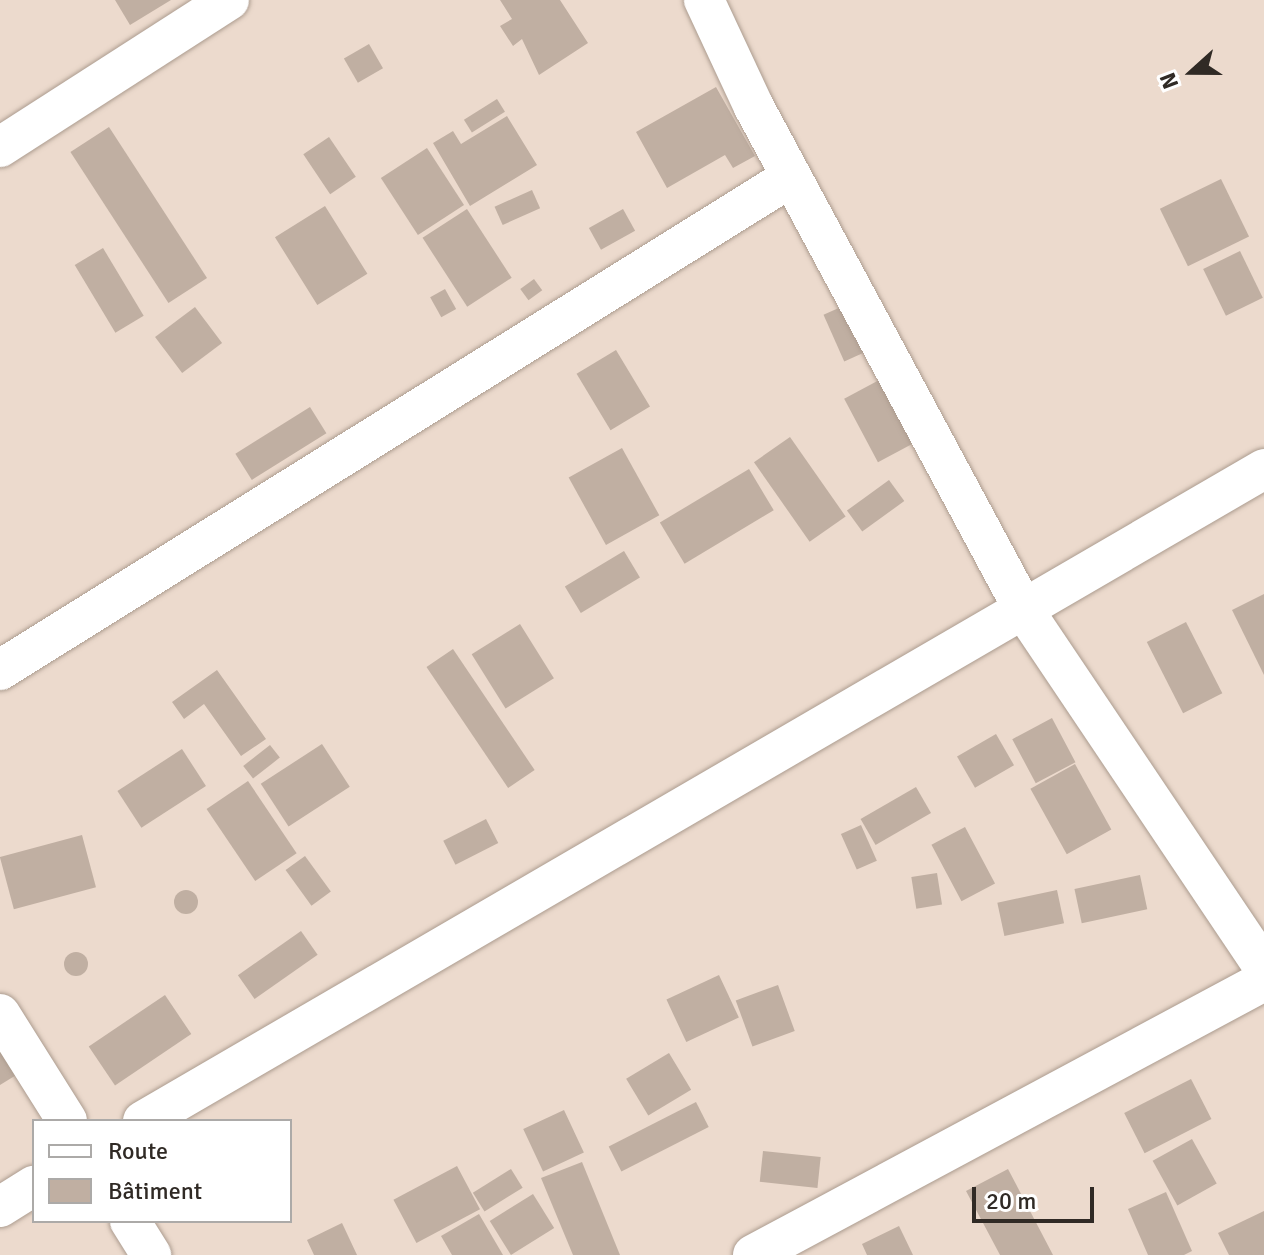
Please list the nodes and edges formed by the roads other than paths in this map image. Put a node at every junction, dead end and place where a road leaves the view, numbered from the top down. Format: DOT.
graph roads {
  1 [pos="229,0"];
  2 [pos="704,0"];
  3 [pos="0,147"];
  4 [pos="791,177"];
  5 [pos="1264,469"];
  6 [pos="1025,612"];
  7 [pos="0,670"];
  8 [pos="1264,967"];
  9 [pos="1264,981"];
  10 [pos="0,1014"];
  11 [pos="66,1119"];
  12 [pos="146,1119"];
  13 [pos="32,1187"];
  14 [pos="0,1207"];
  15 [pos="131,1223"];
  16 [pos="151,1255"];
  17 [pos="753,1255"];
  1 -- 3 [label="street"];
  2 -- 4 [label="street"];
  4 -- 6 [label="street"];
  4 -- 7 [label="street"];
  5 -- 6 [label="street"];
  6 -- 8 [label="street"];
  6 -- 12 [label="street"];
  9 -- 17 [label="street"];
  10 -- 11 [label="street"];
  13 -- 14 [label="street"];
  15 -- 16 [label="street"];
}
